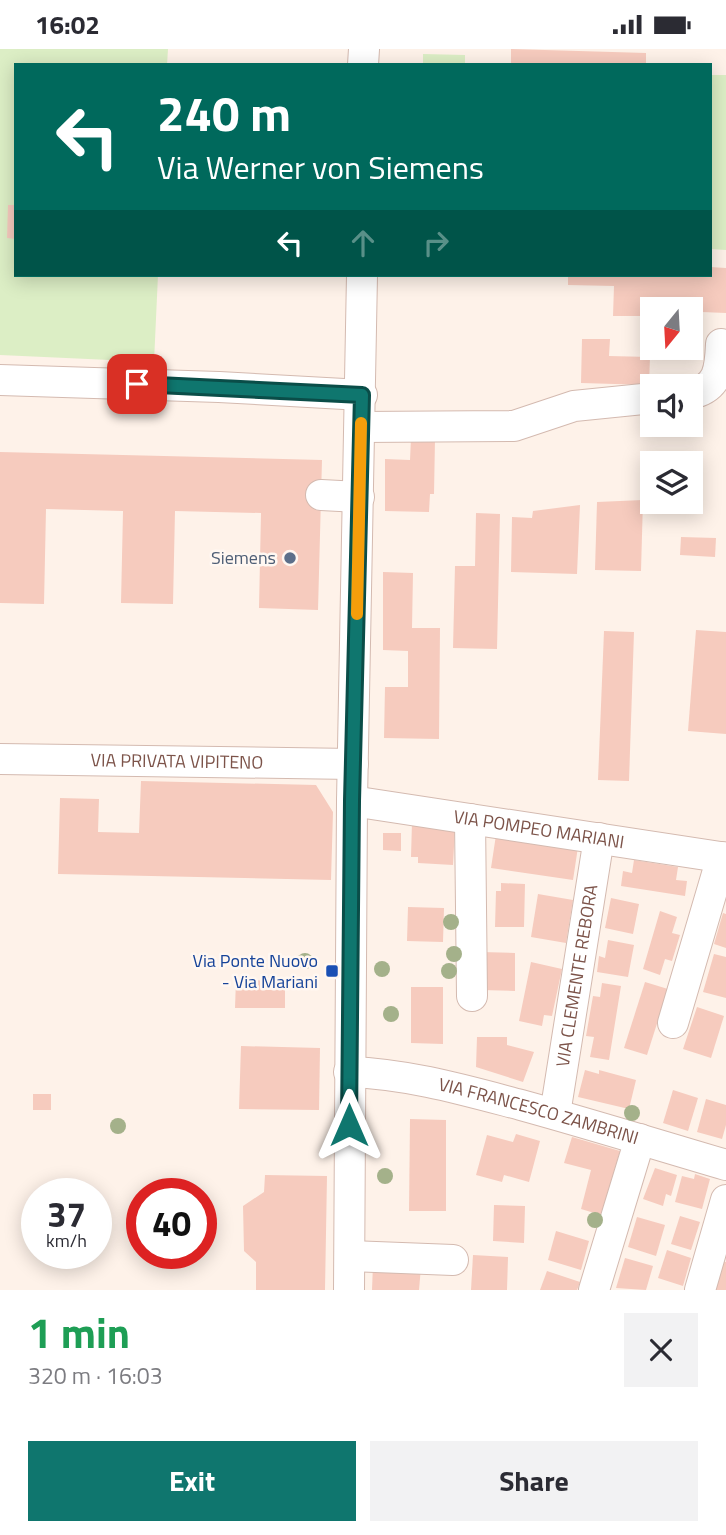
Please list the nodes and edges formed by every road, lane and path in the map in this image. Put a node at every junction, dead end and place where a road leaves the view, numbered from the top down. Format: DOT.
graph roads {
  1 [pos="362,277"];
  2 [pos="721,344"];
  3 [pos="0,380"];
  4 [pos="703,390"];
  5 [pos="362,395"];
  6 [pos="640,399"];
  7 [pos="361,427"];
  8 [pos="321,495"];
  9 [pos="359,497"];
  10 [pos="0,759"];
  11 [pos="353,764"];
  12 [pos="352,801"];
  13 [pos="470,819"];
  14 [pos="598,838"];
  15 [pos="724,857"];
  16 [pos="472,996"];
  17 [pos="673,1023"];
  18 [pos="349,1072"];
  19 [pos="555,1114"];
  20 [pos="640,1139"];
  21 [pos="726,1165"];
  22 [pos="726,1199"];
  23 [pos="350,1256"];
  24 [pos="453,1260"];
  25 [pos="349,1290"];
  26 [pos="594,1290"];
  27 [pos="700,1290"];
  1 -- 5 [label="street"];
  2 -- 4 [label="street"];
  3 -- 5 [label="street"];
  5 -- 7 [label="street"];
  6 -- 7 [label="street"];
  7 -- 9 [label="street"];
  8 -- 9 [label="street"];
  9 -- 11 [label="street"];
  10 -- 11 [label="street, VIA PRIVATA VIPITENO"];
  11 -- 12 [label="street"];
  12 -- 13 [label="street, VIA POMPEO MARIANI"];
  12 -- 18 [label="street"];
  13 -- 14 [label="street, VIA POMPEO MARIANI"];
  13 -- 16 [label="street"];
  14 -- 15 [label="street, VIA POMPEO MARIANI"];
  14 -- 19 [label="street, VIA CLEMENTE REBORA"];
  15 -- 17 [label="street"];
  18 -- 19 [label="street, VIA FRANCESCO ZAMBRINI"];
  18 -- 23 [label="street"];
  19 -- 20 [label="street, VIA FRANCESCO ZAMBRINI"];
  20 -- 21 [label="street, VIA FRANCESCO ZAMBRINI"];
  20 -- 26 [label="street"];
  22 -- 27 [label="street"];
  23 -- 24 [label="street"];
  23 -- 25 [label="street"];
}
